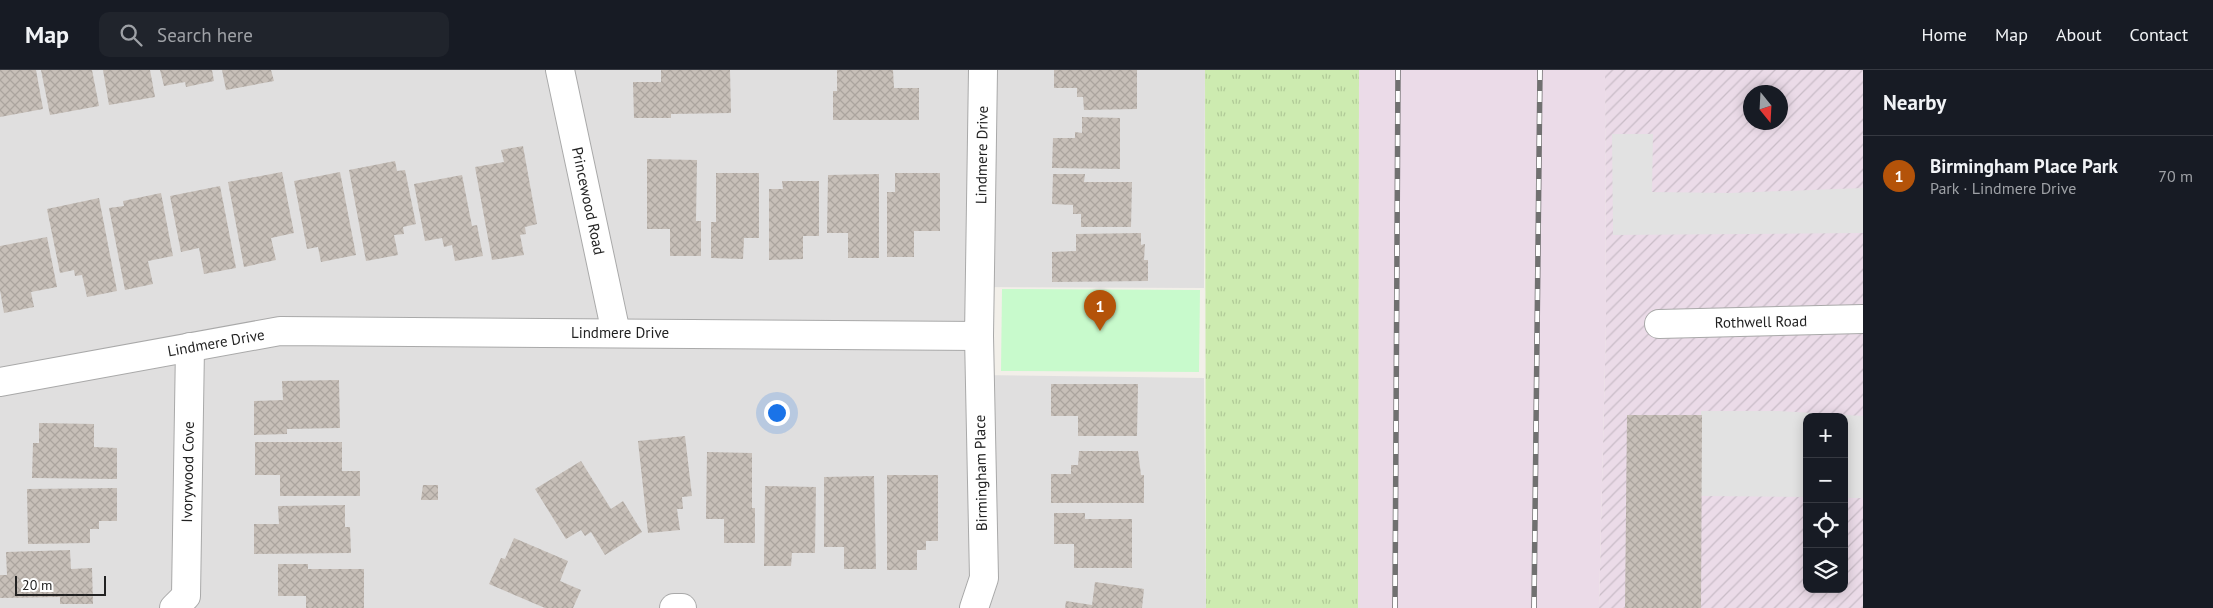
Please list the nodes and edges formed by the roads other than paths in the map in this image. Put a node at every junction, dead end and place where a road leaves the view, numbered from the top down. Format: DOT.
graph roads {
  1 [pos="560,70"];
  2 [pos="983,70"];
  3 [pos="1863,319"];
  4 [pos="1659,324"];
  5 [pos="616,333"];
  6 [pos="979,336"];
  7 [pos="190,347"];
  8 [pos="0,382"];
  9 [pos="186,604"];
  10 [pos="674,608"];
  11 [pos="682,608"];
  12 [pos="974,608"];
  1 -- 5 [label="street, Princewood Road"];
  2 -- 6 [label="street, Lindmere Drive"];
  3 -- 4 [label="street, Rothwell Road"];
  5 -- 6 [label="street, Lindmere Drive"];
  5 -- 7 [label="street, Lindmere Drive"];
  6 -- 12 [label="street, Birmingham Place"];
  7 -- 8 [label="street, Lindmere Drive"];
  7 -- 9 [label="street, Ivorywood Cove"];
  10 -- 11 [label="street"];
}
